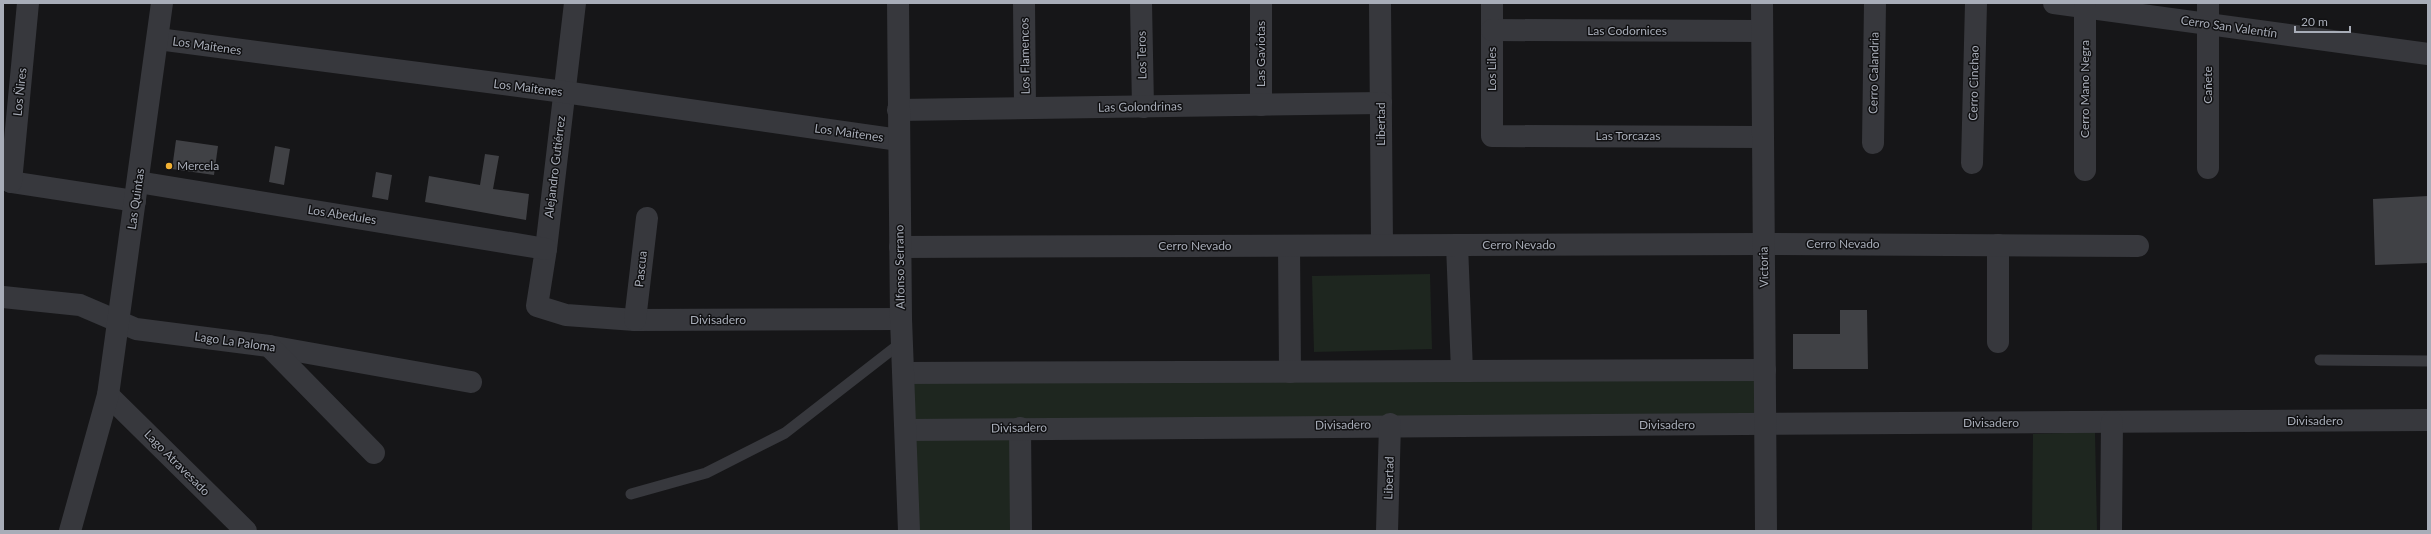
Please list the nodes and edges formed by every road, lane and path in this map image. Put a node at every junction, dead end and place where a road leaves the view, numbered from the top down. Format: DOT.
graph roads {
  1 [pos="28,3"];
  2 [pos="162,3"];
  3 [pos="575,3"];
  4 [pos="898,3"];
  5 [pos="1024,3"];
  6 [pos="1141,3"];
  7 [pos="1260,3"];
  8 [pos="1380,3"];
  9 [pos="1492,3"];
  10 [pos="1762,3"];
  11 [pos="1874,3"];
  12 [pos="1976,3"];
  13 [pos="2054,3"];
  14 [pos="2208,3"];
  15 [pos="2085,7"];
  16 [pos="2208,24"];
  17 [pos="1492,30"];
  18 [pos="1762,31"];
  19 [pos="158,39"];
  20 [pos="2428,54"];
  21 [pos="564,92"];
  22 [pos="1381,103"];
  23 [pos="1261,105"];
  24 [pos="1143,106"];
  25 [pos="1025,108"];
  26 [pos="898,110"];
  27 [pos="1492,136"];
  28 [pos="1763,136"];
  29 [pos="898,140"];
  30 [pos="1873,143"];
  31 [pos="1972,163"];
  32 [pos="2208,168"];
  33 [pos="2085,170"];
  34 [pos="6,181"];
  35 [pos="137,192"];
  36 [pos="647,218"];
  37 [pos="1763,244"];
  38 [pos="1382,245"];
  39 [pos="1457,245"];
  40 [pos="1998,245"];
  41 [pos="1289,246"];
  42 [pos="2138,246"];
  43 [pos="900,247"];
  44 [pos="546,249"];
  45 [pos="3,296"];
  46 [pos="537,306"];
  47 [pos="901,319"];
  48 [pos="635,320"];
  49 [pos="119,321"];
  50 [pos="902,342"];
  51 [pos="1998,342"];
  52 [pos="269,346"];
  53 [pos="2320,360"];
  54 [pos="2428,361"];
  55 [pos="1765,370"];
  56 [pos="1462,371"];
  57 [pos="1290,372"];
  58 [pos="904,373"];
  59 [pos="471,382"];
  60 [pos="108,395"];
  61 [pos="2428,420"];
  62 [pos="2112,422"];
  63 [pos="1390,424"];
  64 [pos="1765,425"];
  65 [pos="1020,428"];
  66 [pos="907,430"];
  67 [pos="374,454"];
  68 [pos="631,494"];
  69 [pos="70,531"];
  70 [pos="246,531"];
  71 [pos="909,531"];
  72 [pos="1021,531"];
  73 [pos="1387,531"];
  74 [pos="1766,531"];
  75 [pos="2111,531"];
  1 -- 34 [label="street, Los Ñires"];
  2 -- 19 [label="street, Las Quintas"];
  3 -- 21 [label="street, Alejandro Gutiérrez"];
  4 -- 26 [label="street, Alfonso Serrano"];
  5 -- 25 [label="street, Los Flamencos"];
  6 -- 24 [label="street, Los Teros"];
  7 -- 23 [label="street, Las Gaviotas"];
  8 -- 22 [label="street, Libertad"];
  9 -- 17 [label="street, Los Liles"];
  10 -- 18 [label="street, Victoria"];
  11 -- 30 [label="street, Cerro Calandria"];
  12 -- 31 [label="street, Cerro Cinchao"];
  13 -- 15 [label="street, Cerro San Valentín"];
  14 -- 16 [label="street, Cañete"];
  15 -- 16 [label="street, Cerro San Valentín"];
  15 -- 33 [label="street, Cerro Mano Negra"];
  16 -- 20 [label="street, Cerro San Valentín"];
  16 -- 32 [label="street, Cañete"];
  17 -- 18 [label="street, Las Codornices"];
  17 -- 27 [label="street, Los Liles"];
  18 -- 28 [label="street, Victoria"];
  19 -- 21 [label="street, Los Maitenes"];
  19 -- 35 [label="street, Las Quintas"];
  21 -- 29 [label="street, Los Maitenes"];
  21 -- 44 [label="street, Alejandro Gutiérrez"];
  22 -- 23 [label="street, Las Golondrinas"];
  22 -- 38 [label="street, Libertad"];
  23 -- 24 [label="street, Las Golondrinas"];
  24 -- 25 [label="street, Las Golondrinas"];
  25 -- 26 [label="street, Las Golondrinas"];
  26 -- 29 [label="street, Alfonso Serrano"];
  27 -- 28 [label="street, Las Torcazas"];
  28 -- 37 [label="street, Victoria"];
  29 -- 43 [label="street, Alfonso Serrano"];
  34 -- 35 [label="street"];
  35 -- 44 [label="street, Los Abedules"];
  35 -- 49 [label="street, Las Quintas"];
  36 -- 48 [label="street, Pascua"];
  37 -- 39 [label="street, Cerro Nevado"];
  37 -- 40 [label="street, Cerro Nevado"];
  37 -- 55 [label="street, Victoria"];
  38 -- 39 [label="street, Cerro Nevado"];
  38 -- 41 [label="street, Cerro Nevado"];
  39 -- 56 [label="street"];
  40 -- 42 [label="street, Cerro Nevado"];
  40 -- 51 [label="street"];
  41 -- 43 [label="street, Cerro Nevado"];
  41 -- 57 [label="street"];
  43 -- 47 [label="street, Alfonso Serrano"];
  44 -- 46 [label="street, Alejandro Gutiérrez"];
  45 -- 49 [label="street, Lago La Paloma"];
  46 -- 48 [label="street, Divisadero"];
  47 -- 48 [label="street, Divisadero"];
  47 -- 50 [label="street, Alfonso Serrano"];
  49 -- 52 [label="street, Lago La Paloma"];
  49 -- 60 [label="street, Las Quintas"];
  50 -- 58 [label="street, Alfonso Serrano"];
  50 -- 68 [label="lane"];
  52 -- 59 [label="street, Lago La Paloma"];
  52 -- 67 [label="street"];
  53 -- 54 [label="lane"];
  55 -- 56 [label="street"];
  55 -- 64 [label="street, Victoria"];
  56 -- 57 [label="street"];
  57 -- 58 [label="street"];
  58 -- 66 [label="street, Alfonso Serrano"];
  60 -- 69 [label="street, Las Quintas"];
  60 -- 70 [label="street, Lago Atravesado"];
  61 -- 62 [label="street, Divisadero"];
  62 -- 64 [label="street, Divisadero"];
  62 -- 75 [label="street"];
  63 -- 64 [label="street, Divisadero"];
  63 -- 65 [label="street, Divisadero"];
  63 -- 73 [label="street, Libertad"];
  64 -- 74 [label="street, Victoria"];
  65 -- 66 [label="street, Divisadero"];
  65 -- 72 [label="street"];
  66 -- 71 [label="street, Alfonso Serrano"];
}
